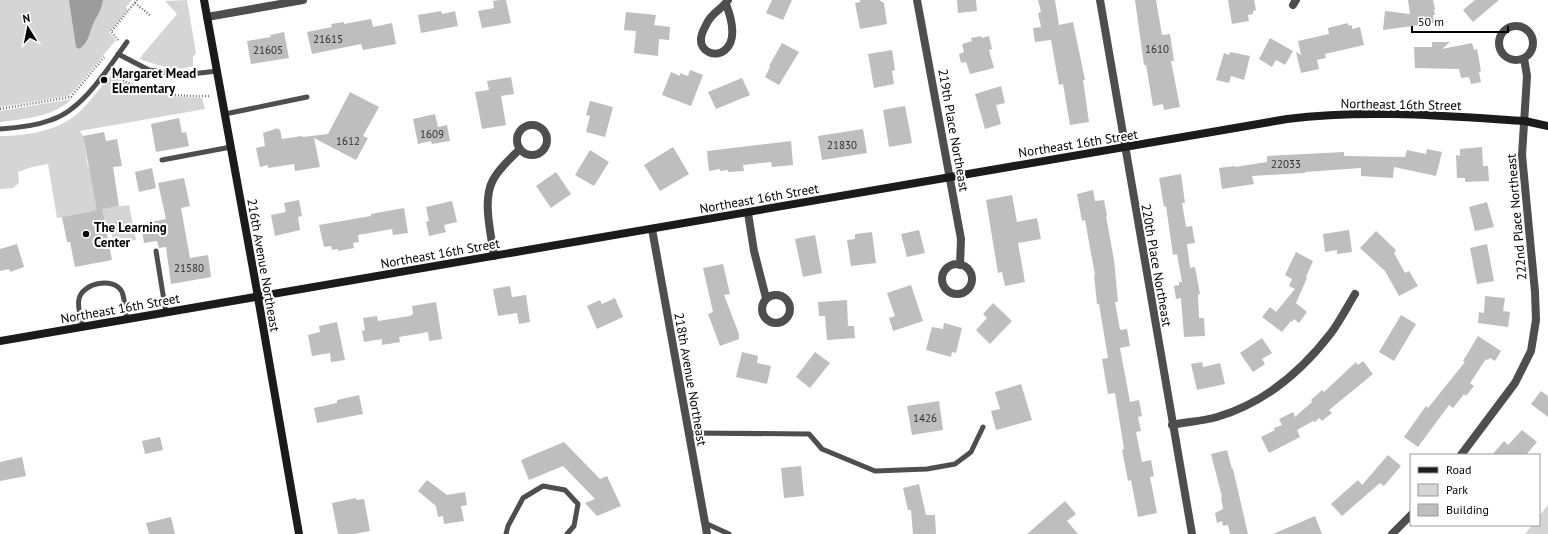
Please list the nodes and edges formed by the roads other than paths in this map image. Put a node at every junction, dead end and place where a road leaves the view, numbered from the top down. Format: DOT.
graph roads {
  1 [pos="204,0"];
  2 [pos="303,0"];
  3 [pos="916,0"];
  4 [pos="1100,0"];
  5 [pos="727,2"];
  6 [pos="207,17"];
  7 [pos="126,42"];
  8 [pos="118,54"];
  9 [pos="1524,58"];
  10 [pos="217,71"];
  11 [pos="308,97"];
  12 [pos="225,114"];
  13 [pos="1525,121"];
  14 [pos="1548,126"];
  15 [pos="0,129"];
  16 [pos="231,147"];
  17 [pos="1125,148"];
  18 [pos="520,149"];
  19 [pos="162,160"];
  20 [pos="950,176"];
  21 [pos="748,213"];
  22 [pos="652,229"];
  23 [pos="156,251"];
  24 [pos="494,256"];
  25 [pos="960,265"];
  26 [pos="1355,294"];
  27 [pos="258,297"];
  28 [pos="766,298"];
  29 [pos="166,313"];
  30 [pos="127,319"];
  31 [pos="83,327"];
  32 [pos="0,341"];
  33 [pos="1172,424"];
  34 [pos="983,427"];
  35 [pos="689,433"];
  36 [pos="1462,454"];
  37 [pos="1410,516"];
  38 [pos="705,523"];
  39 [pos="299,534"];
  40 [pos="506,534"];
  41 [pos="567,534"];
  42 [pos="707,534"];
  43 [pos="729,534"];
  44 [pos="1192,534"];
  45 [pos="1392,534"];
  1 -- 6 [label="street, 216th Avenue Northeast"];
  2 -- 6 [label="street"];
  3 -- 20 [label="street, 219th Place Northeast"];
  4 -- 17 [label="street, 220th Place Northeast"];
  5 -- 5 [label="street"];
  6 -- 10 [label="street, 216th Avenue Northeast"];
  7 -- 8 [label="lane"];
  8 -- 10 [label="lane"];
  8 -- 15 [label="lane"];
  9 -- 9 [label="street"];
  9 -- 13 [label="street, 222nd Place Northeast"];
  10 -- 12 [label="street, 216th Avenue Northeast"];
  11 -- 12 [label="lane"];
  12 -- 16 [label="street, 216th Avenue Northeast"];
  13 -- 14 [label="street, Northeast 16th Street"];
  13 -- 17 [label="street, Northeast 16th Street"];
  13 -- 36 [label="street, 222nd Place Northeast"];
  16 -- 19 [label="lane"];
  16 -- 27 [label="street, 216th Avenue Northeast"];
  17 -- 20 [label="street, Northeast 16th Street"];
  17 -- 33 [label="street, 220th Place Northeast"];
  18 -- 24 [label="street"];
  20 -- 21 [label="street, Northeast 16th Street"];
  20 -- 25 [label="street, 219th Place Northeast"];
  21 -- 22 [label="street, Northeast 16th Street"];
  21 -- 28 [label="street"];
  22 -- 24 [label="street, Northeast 16th Street"];
  22 -- 35 [label="street, 218th Avenue Northeast"];
  23 -- 29 [label="lane"];
  24 -- 27 [label="street, Northeast 16th Street"];
  26 -- 33 [label="street"];
  27 -- 29 [label="street, Northeast 16th Street"];
  27 -- 39 [label="street, 216th Avenue Northeast"];
  29 -- 30 [label="street, Northeast 16th Street"];
  30 -- 31 [label="street, Northeast 16th Street"];
  30 -- 31 [label="lane"];
  31 -- 32 [label="street, Northeast 16th Street"];
  33 -- 44 [label="street, 220th Place Northeast"];
  34 -- 35 [label="lane"];
  35 -- 38 [label="street, 218th Avenue Northeast"];
  37 -- 45 [label="street"];
  38 -- 42 [label="street, 218th Avenue Northeast"];
  38 -- 43 [label="lane"];
  40 -- 41 [label="lane"];
}
